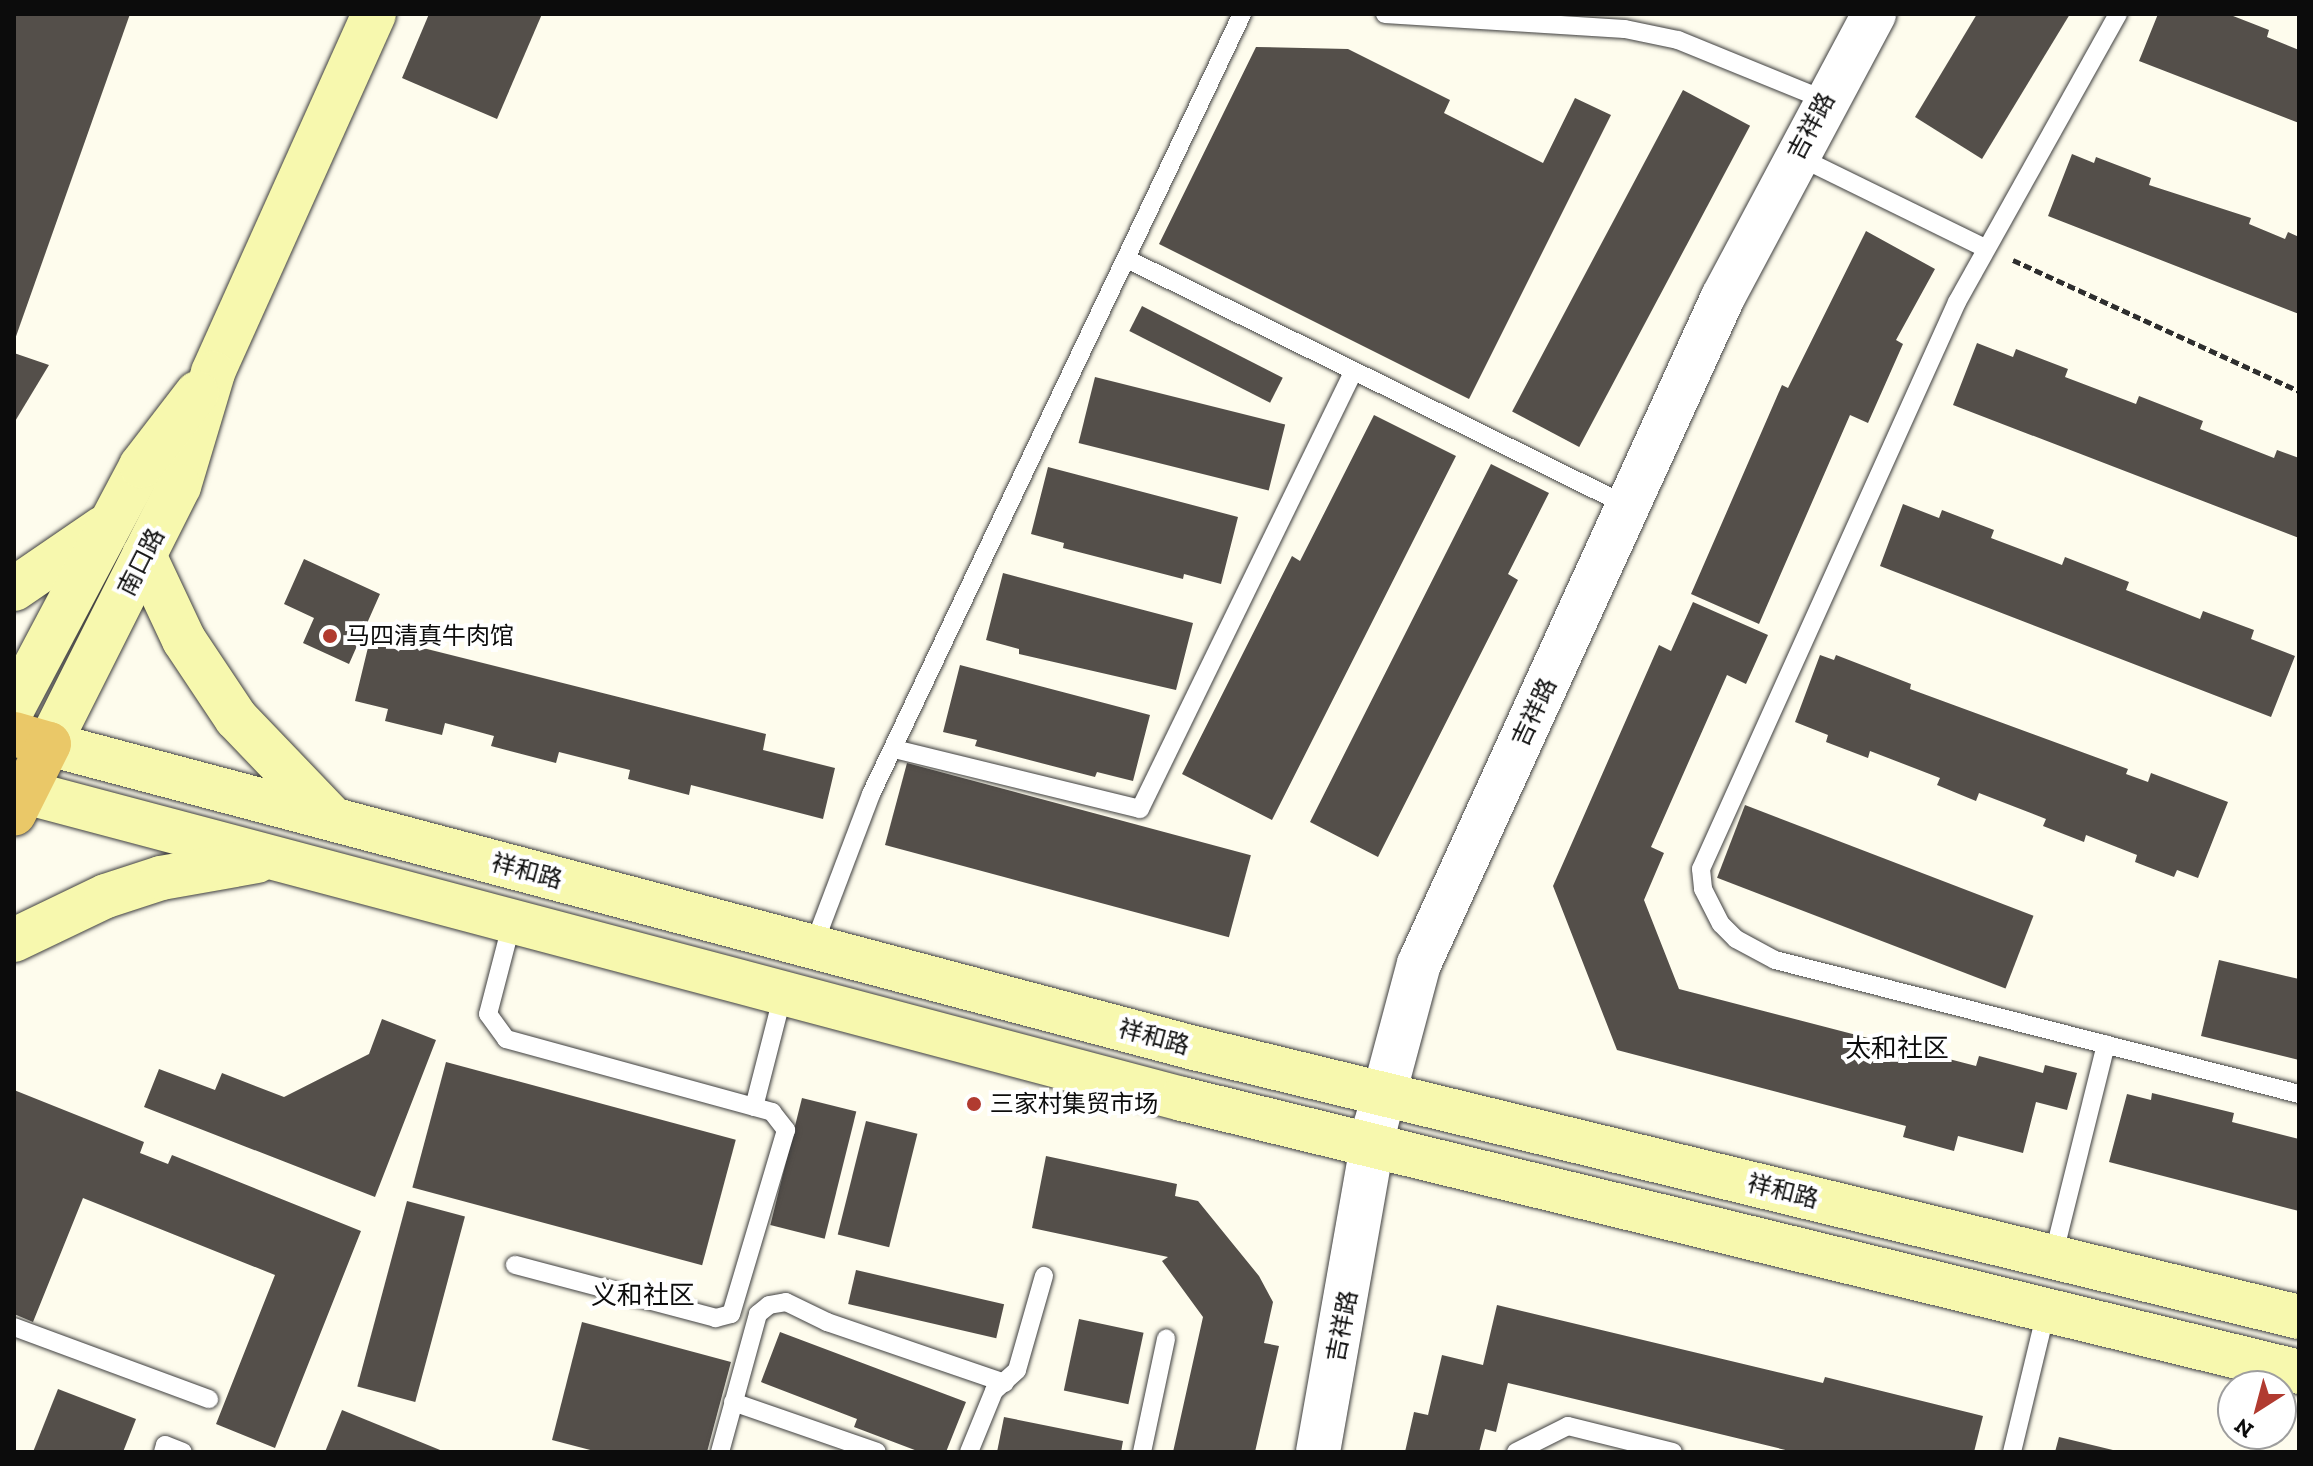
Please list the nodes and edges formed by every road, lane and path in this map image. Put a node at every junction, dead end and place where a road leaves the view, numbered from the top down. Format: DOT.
graph roads {
  1 [pos="374,14"];
  2 [pos="1242,14"];
  3 [pos="1385,14"];
  4 [pos="1874,14"];
  5 [pos="2118,14"];
  6 [pos="1825,100"];
  7 [pos="1796,156"];
  8 [pos="1985,248"];
  9 [pos="1127,259"];
  10 [pos="1354,371"];
  11 [pos="213,373"];
  12 [pos="2299,391"];
  13 [pos="1628,506"];
  14 [pos="111,522"];
  15 [pos="144,555"];
  16 [pos="14,589"];
  17 [pos="14,706"];
  18 [pos="32,739"];
  19 [pos="894,749"];
  20 [pos="18,798"];
  21 [pos="335,820"];
  22 [pos="275,858"];
  23 [pos="512,921"];
  24 [pos="14,940"];
  25 [pos="813,947"];
  26 [pos="783,994"];
  27 [pos="2106,1045"];
  28 [pos="1383,1094"];
  29 [pos="2299,1094"];
  30 [pos="754,1107"];
  31 [pos="1373,1146"];
  32 [pos="2053,1257"];
  33 [pos="515,1265"];
  34 [pos="1044,1276"];
  35 [pos="2047,1309"];
  36 [pos="2299,1317"];
  37 [pos="14,1327"];
  38 [pos="1166,1339"];
  39 [pos="2299,1372"];
  40 [pos="1005,1383"];
  41 [pos="209,1399"];
  42 [pos="733,1402"];
  43 [pos="163,1452"];
  44 [pos="183,1452"];
  45 [pos="720,1452"];
  46 [pos="877,1452"];
  47 [pos="969,1452"];
  48 [pos="1142,1452"];
  49 [pos="1318,1452"];
  50 [pos="1516,1452"];
  51 [pos="1673,1452"];
  52 [pos="2012,1452"];
  1 -- 11 [label="main road, 南口路"];
  2 -- 9 [label="lane"];
  3 -- 6 [label="lane"];
  4 -- 6 [label="street, 吉祥路"];
  5 -- 8 [label="lane"];
  6 -- 7 [label="street, 吉祥路"];
  7 -- 8 [label="lane"];
  7 -- 13 [label="street, 吉祥路"];
  8 -- 12 [label="path"];
  8 -- 27 [label="lane"];
  9 -- 10 [label="lane"];
  9 -- 19 [label="lane"];
  10 -- 13 [label="lane"];
  10 -- 19 [label="lane"];
  11 -- 14 [label="main road, 南口路"];
  11 -- 15 [label="main road, 南口路"];
  13 -- 28 [label="street, 吉祥路"];
  14 -- 16 [label="main road"];
  14 -- 17 [label="main road, 南口路"];
  15 -- 18 [label="main road, 南口路"];
  15 -- 21 [label="main road"];
  18 -- 20 [label="highway"];
  18 -- 21 [label="main road, 祥和路"];
  19 -- 25 [label="lane"];
  20 -- 22 [label="main road"];
  21 -- 25 [label="main road, 祥和路"];
  22 -- 23 [label="main road"];
  22 -- 24 [label="main road"];
  23 -- 26 [label="main road"];
  23 -- 30 [label="lane"];
  25 -- 28 [label="main road, 祥和路"];
  26 -- 30 [label="lane"];
  26 -- 31 [label="main road"];
  27 -- 29 [label="lane"];
  27 -- 32 [label="lane"];
  28 -- 31 [label="street, 吉祥路"];
  28 -- 32 [label="main road, 祥和路"];
  30 -- 33 [label="lane"];
  31 -- 35 [label="main road"];
  31 -- 49 [label="street, 吉祥路"];
  32 -- 36 [label="main road, 祥和路"];
  34 -- 40 [label="lane"];
  35 -- 39 [label="main road"];
  35 -- 52 [label="lane"];
  37 -- 41 [label="lane"];
  38 -- 48 [label="lane"];
  40 -- 42 [label="lane"];
  40 -- 47 [label="lane"];
  42 -- 45 [label="lane"];
  42 -- 46 [label="lane"];
  43 -- 44 [label="lane"];
  50 -- 51 [label="lane"];
}
